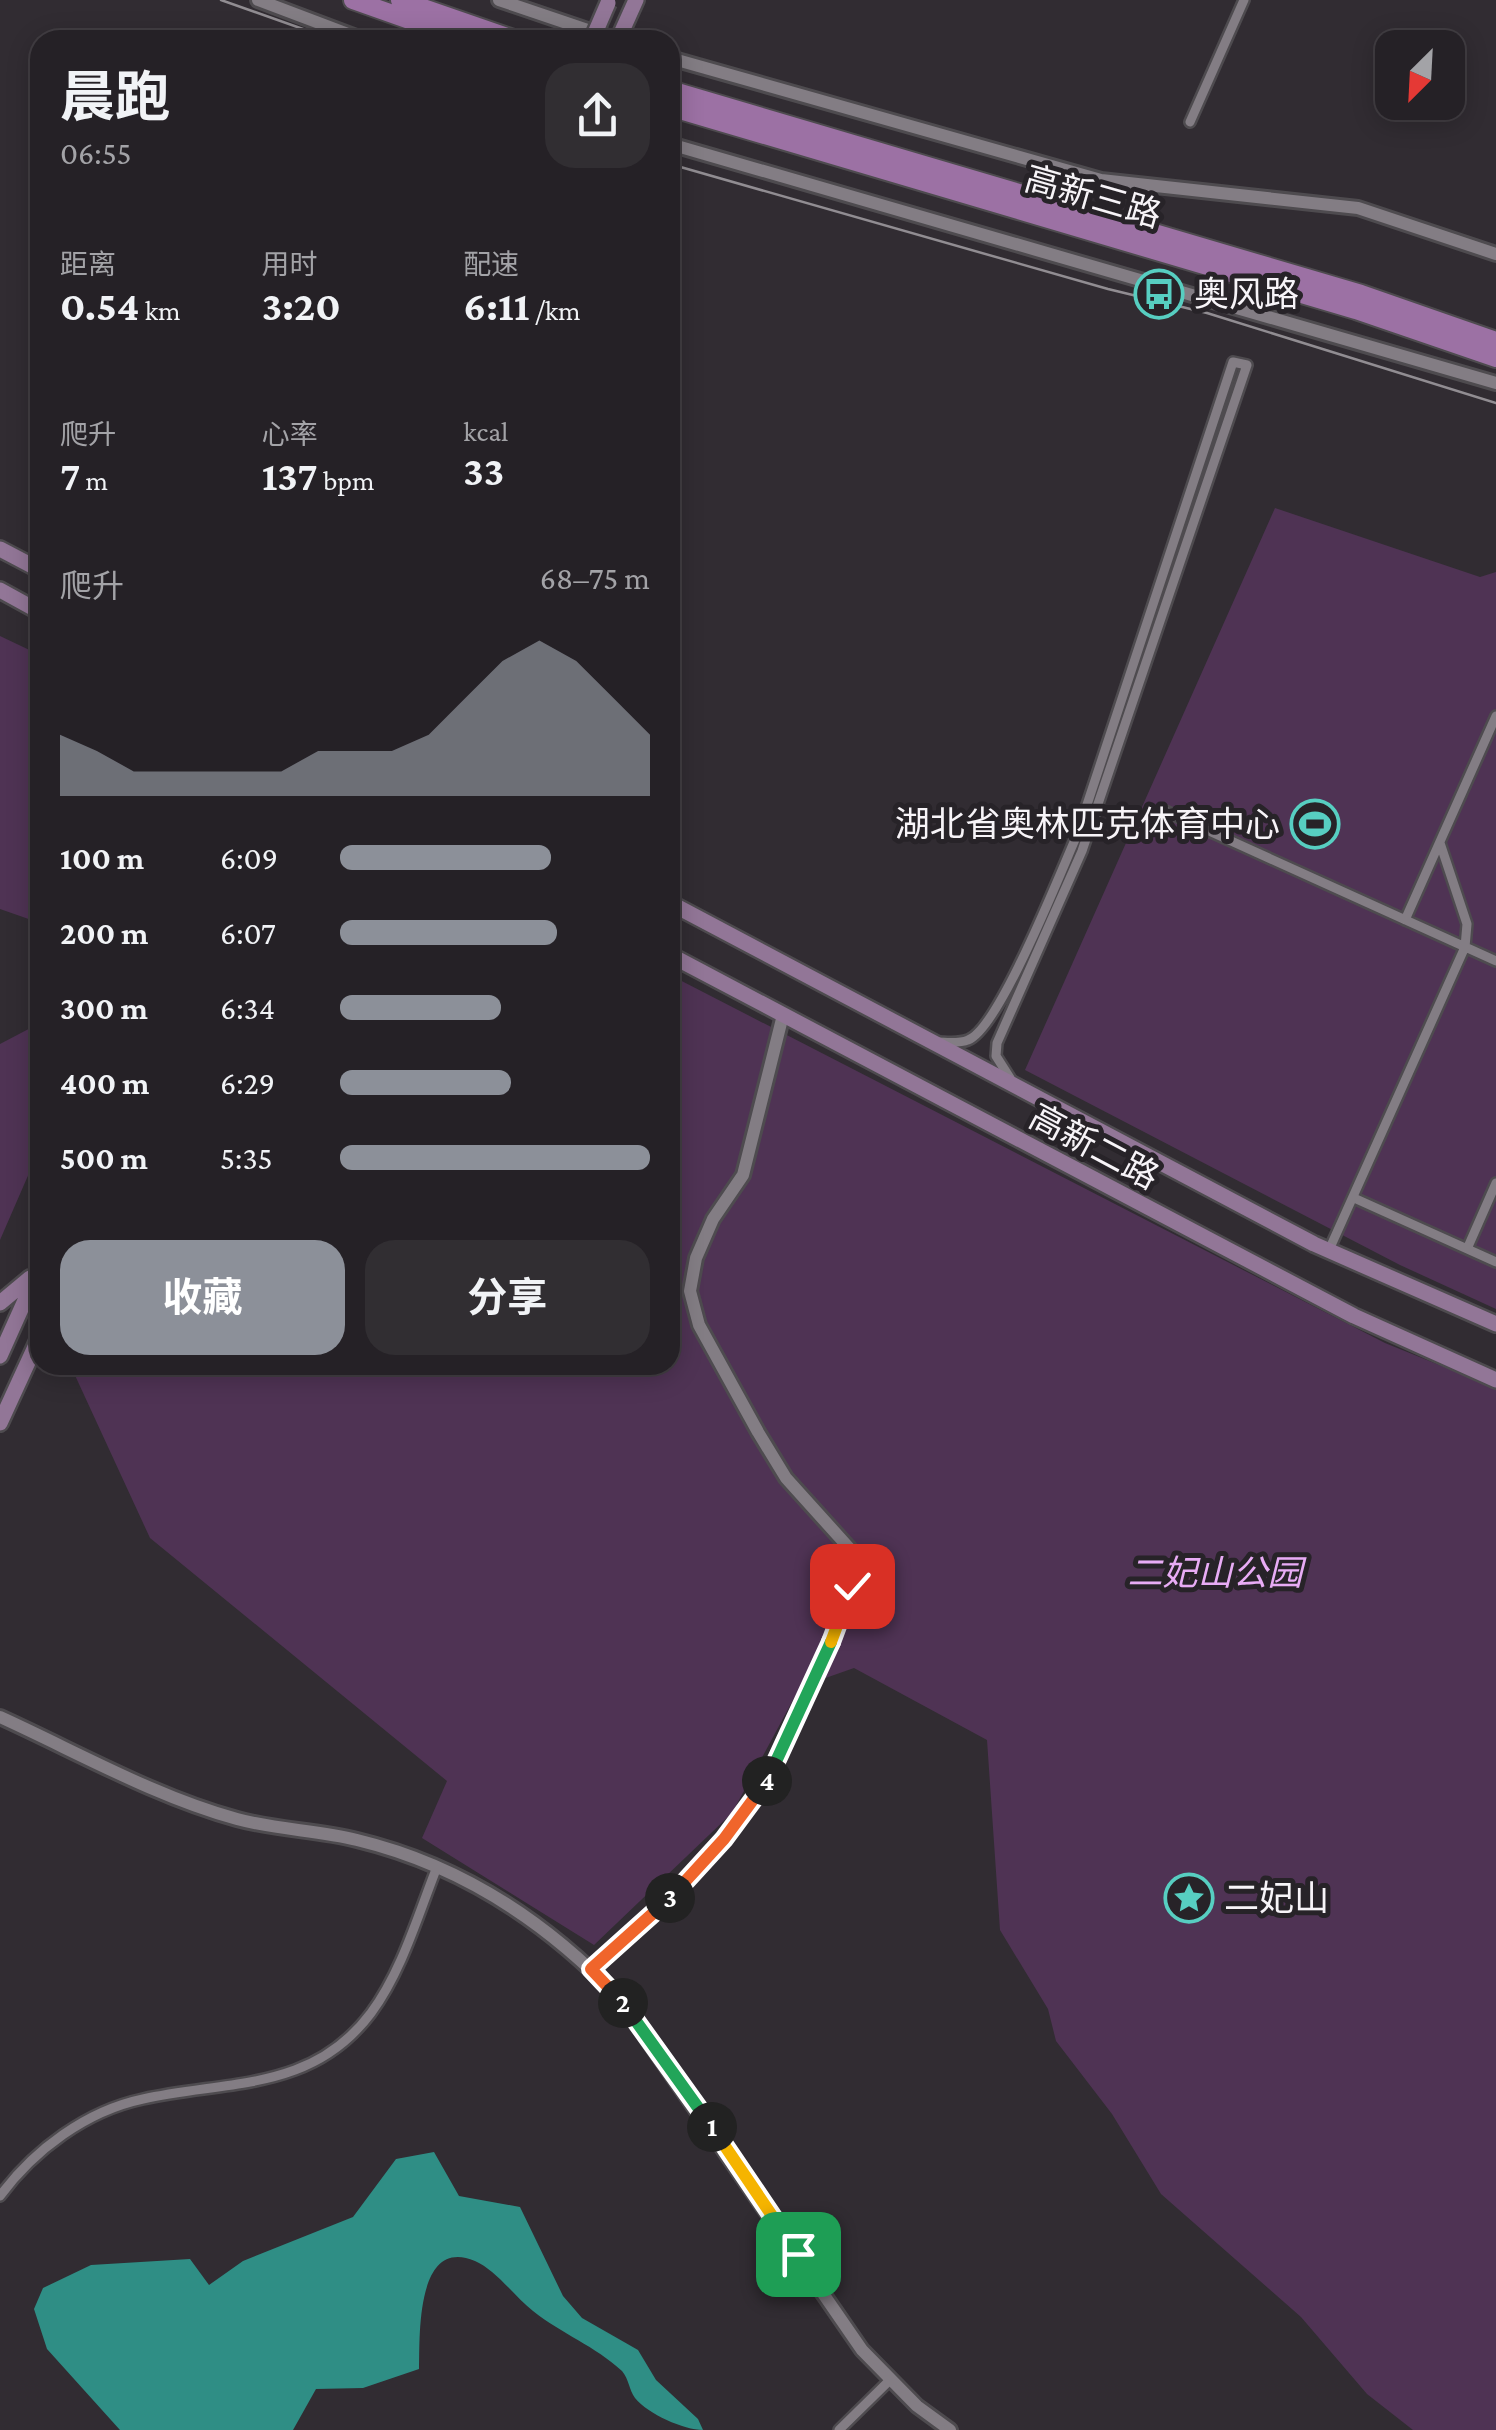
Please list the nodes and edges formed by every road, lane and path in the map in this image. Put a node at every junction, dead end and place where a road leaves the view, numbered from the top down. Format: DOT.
graph roads {
  1 [pos="258,0"];
  2 [pos="353,0"];
  3 [pos="400,0"];
  4 [pos="499,0"];
  5 [pos="610,0"];
  6 [pos="636,0"];
  7 [pos="1244,0"];
  8 [pos="338,30"];
  9 [pos="438,30"];
  10 [pos="487,30"];
  11 [pos="588,30"];
  12 [pos="596,30"];
  13 [pos="622,30"];
  14 [pos="680,61"];
  15 [pos="680,93"];
  16 [pos="680,109"];
  17 [pos="1190,122"];
  18 [pos="680,147"];
  19 [pos="1496,254"];
  20 [pos="1496,340"];
  21 [pos="1496,358"];
  22 [pos="1496,383"];
  23 [pos="0,549"];
  24 [pos="30,565"];
  25 [pos="0,590"];
  26 [pos="30,606"];
  27 [pos="1496,716"];
  28 [pos="1165,811"];
  29 [pos="1440,843"];
  30 [pos="680,907"];
  31 [pos="1405,920"];
  32 [pos="1465,947"];
  33 [pos="680,960"];
  34 [pos="1496,961"];
  35 [pos="783,1015"];
  36 [pos="936,1042"];
  37 [pos="1018,1088"];
  38 [pos="1496,1183"];
  39 [pos="1354,1198"];
  40 [pos="1466,1249"];
  41 [pos="1329,1250"];
  42 [pos="1496,1262"];
  43 [pos="30,1277"];
  44 [pos="30,1289"];
  45 [pos="0,1303"];
  46 [pos="1496,1324"];
  47 [pos="1,1351"];
  48 [pos="30,1357"];
  49 [pos="28,1361"];
  50 [pos="1496,1380"];
  51 [pos="0,1423"];
  52 [pos="0,1717"];
  53 [pos="437,1867"];
  54 [pos="591,1969"];
  55 [pos="0,2196"];
  56 [pos="891,2380"];
  57 [pos="840,2430"];
  58 [pos="950,2430"];
  1 -- 8 [label="street"];
  2 -- 9 [label="highway"];
  3 -- 10 [label="highway"];
  4 -- 11 [label="street"];
  5 -- 12 [label="main road, bridge"];
  6 -- 13 [label="main road"];
  7 -- 17 [label="street"];
  14 -- 19 [label="street, 高新三路"];
  15 -- 20 [label="highway, 高新三路"];
  16 -- 21 [label="highway, 高新三路"];
  18 -- 22 [label="street, 高新三路"];
  23 -- 24 [label="main road"];
  25 -- 26 [label="main road"];
  27 -- 29 [label="street"];
  28 -- 31 [label="street"];
  29 -- 31 [label="street"];
  29 -- 32 [label="street"];
  30 -- 36 [label="main road, 高新二路"];
  31 -- 32 [label="street"];
  32 -- 34 [label="street"];
  32 -- 39 [label="street"];
  33 -- 35 [label="main road, 高新二路"];
  35 -- 50 [label="main road, 高新二路"];
  35 -- 54 [label="street"];
  36 -- 37 [label="main road, 高新二路"];
  36 -- 37 [label="street"];
  37 -- 41 [label="main road, 高新二路"];
  38 -- 40 [label="street"];
  39 -- 40 [label="street"];
  39 -- 41 [label="street"];
  40 -- 42 [label="street"];
  41 -- 46 [label="main road, 高新二路"];
  43 -- 45 [label="main road"];
  44 -- 47 [label="main road"];
  47 -- 49 [label="main road"];
  48 -- 49 [label="main road"];
  49 -- 51 [label="main road"];
  52 -- 53 [label="street"];
  53 -- 54 [label="street"];
  53 -- 55 [label="street"];
  54 -- 56 [label="street"];
  56 -- 57 [label="street"];
  56 -- 58 [label="street"];
}
